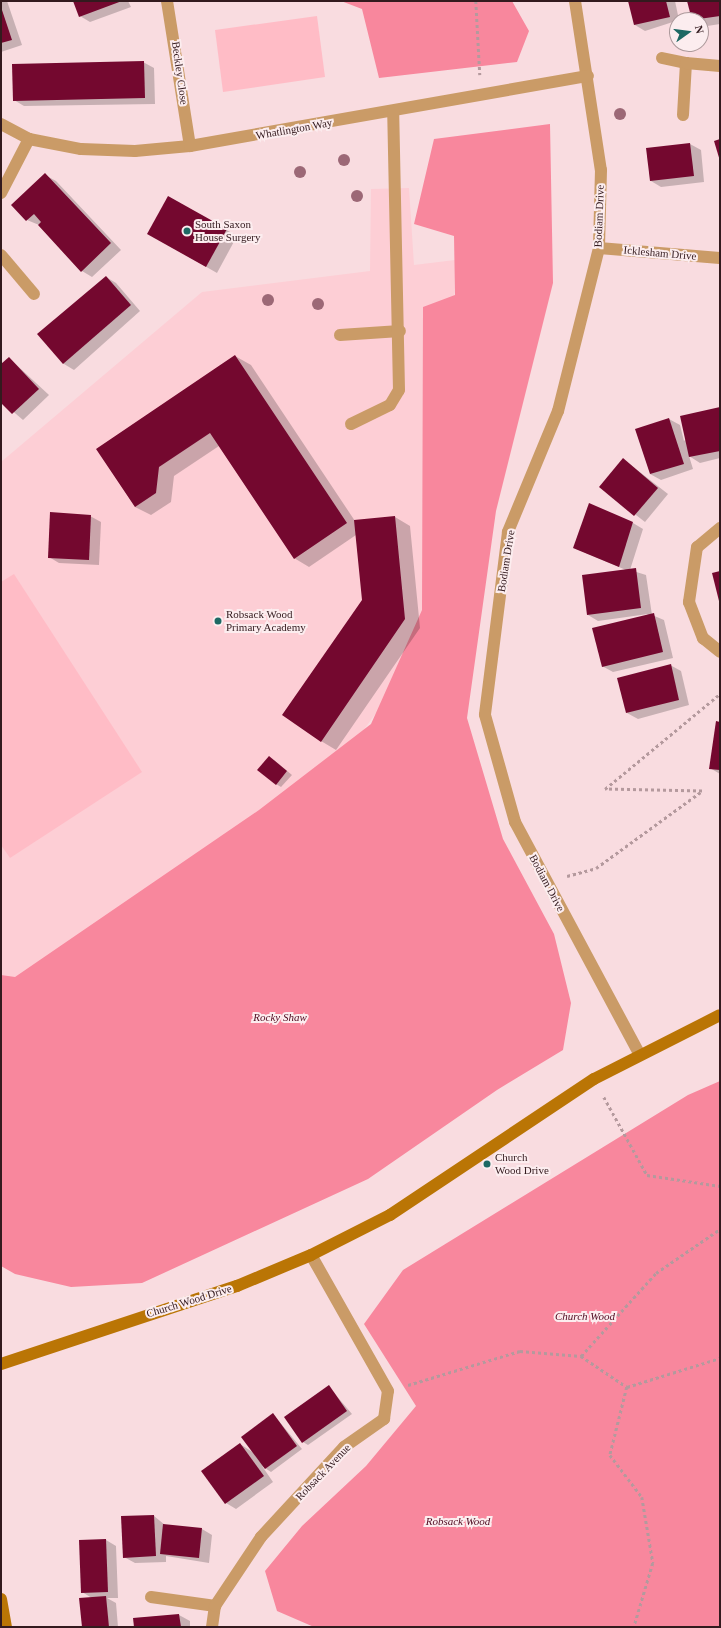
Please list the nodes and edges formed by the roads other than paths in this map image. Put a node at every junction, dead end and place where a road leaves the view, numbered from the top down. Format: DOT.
graph roads {
  1 [pos="167,1"];
  2 [pos="574,1"];
  3 [pos="662,58"];
  4 [pos="686,62"];
  5 [pos="720,66"];
  6 [pos="588,76"];
  7 [pos="393,111"];
  8 [pos="683,115"];
  9 [pos="1,124"];
  10 [pos="29,139"];
  11 [pos="190,146"];
  12 [pos="1,193"];
  13 [pos="600,248"];
  14 [pos="1,255"];
  15 [pos="720,258"];
  16 [pos="34,294"];
  17 [pos="400,332"];
  18 [pos="340,335"];
  19 [pos="351,424"];
  20 [pos="720,528"];
  21 [pos="720,652"];
  22 [pos="720,1015"];
  23 [pos="639,1053"];
  24 [pos="311,1255"];
  25 [pos="1,1364"];
  26 [pos="151,1597"];
  27 [pos="1,1599"];
  28 [pos="215,1606"];
  29 [pos="6,1627"];
  30 [pos="212,1627"];
  1 -- 11 [label="street, Beckley Close"];
  2 -- 6 [label="street, Bodiam Drive"];
  3 -- 4 [label="street"];
  4 -- 5 [label="street"];
  4 -- 8 [label="street"];
  6 -- 7 [label="street, Whatlington Way"];
  6 -- 13 [label="street, Bodiam Drive"];
  7 -- 11 [label="street, Whatlington Way"];
  7 -- 17 [label="street"];
  9 -- 10 [label="street, Whatlington Way"];
  10 -- 11 [label="street, Whatlington Way"];
  10 -- 12 [label="street"];
  13 -- 15 [label="street, Icklesham Drive"];
  13 -- 23 [label="street, Bodiam Drive"];
  14 -- 16 [label="street"];
  17 -- 18 [label="street"];
  17 -- 19 [label="street"];
  20 -- 21 [label="street"];
  22 -- 23 [label="street, Church Wood Drive"];
  23 -- 24 [label="street, Church Wood Drive"];
  24 -- 25 [label="street, Church Wood Drive"];
  24 -- 28 [label="street, Robsack Avenue"];
  26 -- 28 [label="street"];
  27 -- 29 [label="street"];
  28 -- 30 [label="street, Robsack Avenue"];
}
